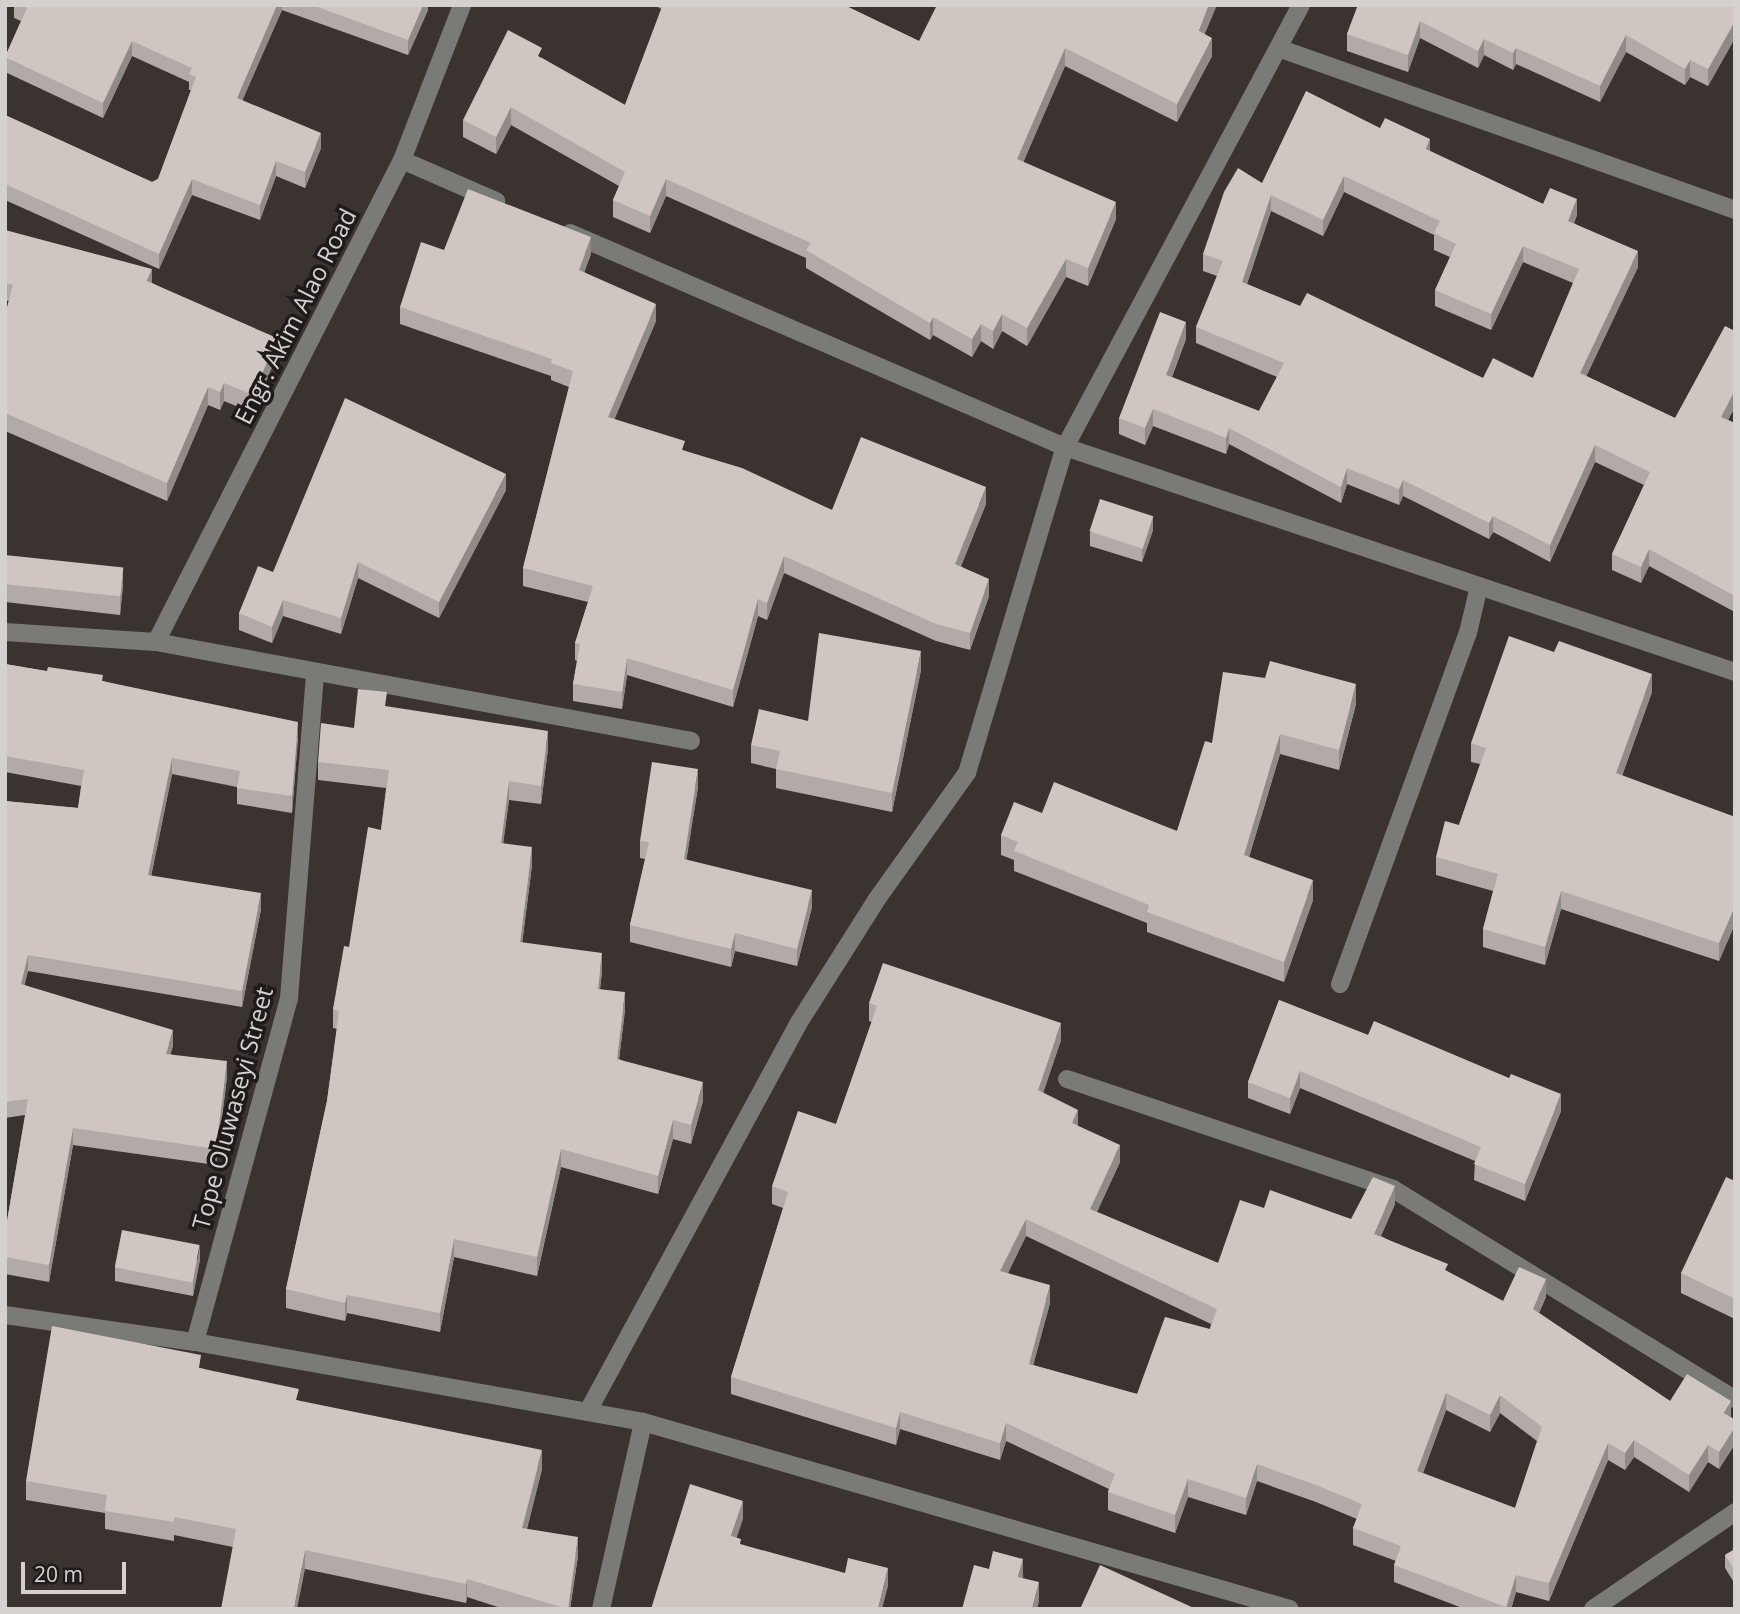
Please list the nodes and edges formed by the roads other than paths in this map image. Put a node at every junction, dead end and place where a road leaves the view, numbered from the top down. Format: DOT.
graph roads {
  1 [pos="462,5"];
  2 [pos="1301,5"];
  3 [pos="1281,48"];
  4 [pos="402,160"];
  5 [pos="517,210"];
  6 [pos="1735,210"];
  7 [pos="555,226"];
  8 [pos="1065,447"];
  9 [pos="1479,586"];
  10 [pos="5,632"];
  11 [pos="156,642"];
  12 [pos="1735,672"];
  13 [pos="315,674"];
  14 [pos="691,741"];
  15 [pos="1340,984"];
  16 [pos="1067,1079"];
  17 [pos="5,1315"];
  18 [pos="195,1342"];
  19 [pos="1735,1399"];
  20 [pos="588,1411"];
  21 [pos="643,1422"];
  22 [pos="1735,1512"];
  23 [pos="601,1609"];
  24 [pos="1290,1609"];
  25 [pos="1593,1609"];
  1 -- 4 [label="street, Engr. Akim Alao Road"];
  2 -- 3 [label="street"];
  3 -- 6 [label="street"];
  3 -- 8 [label="street"];
  4 -- 5 [label="street"];
  4 -- 11 [label="street, Engr. Akim Alao Road"];
  7 -- 8 [label="street"];
  8 -- 9 [label="street"];
  8 -- 20 [label="street"];
  9 -- 12 [label="street"];
  9 -- 15 [label="street"];
  10 -- 11 [label="street"];
  11 -- 13 [label="street"];
  13 -- 14 [label="street"];
  13 -- 18 [label="street, Tope Oluwaseyi Street"];
  16 -- 19 [label="street"];
  17 -- 18 [label="street"];
  18 -- 20 [label="street"];
  20 -- 21 [label="street"];
  21 -- 23 [label="street"];
  21 -- 24 [label="street"];
  22 -- 25 [label="street"];
}
